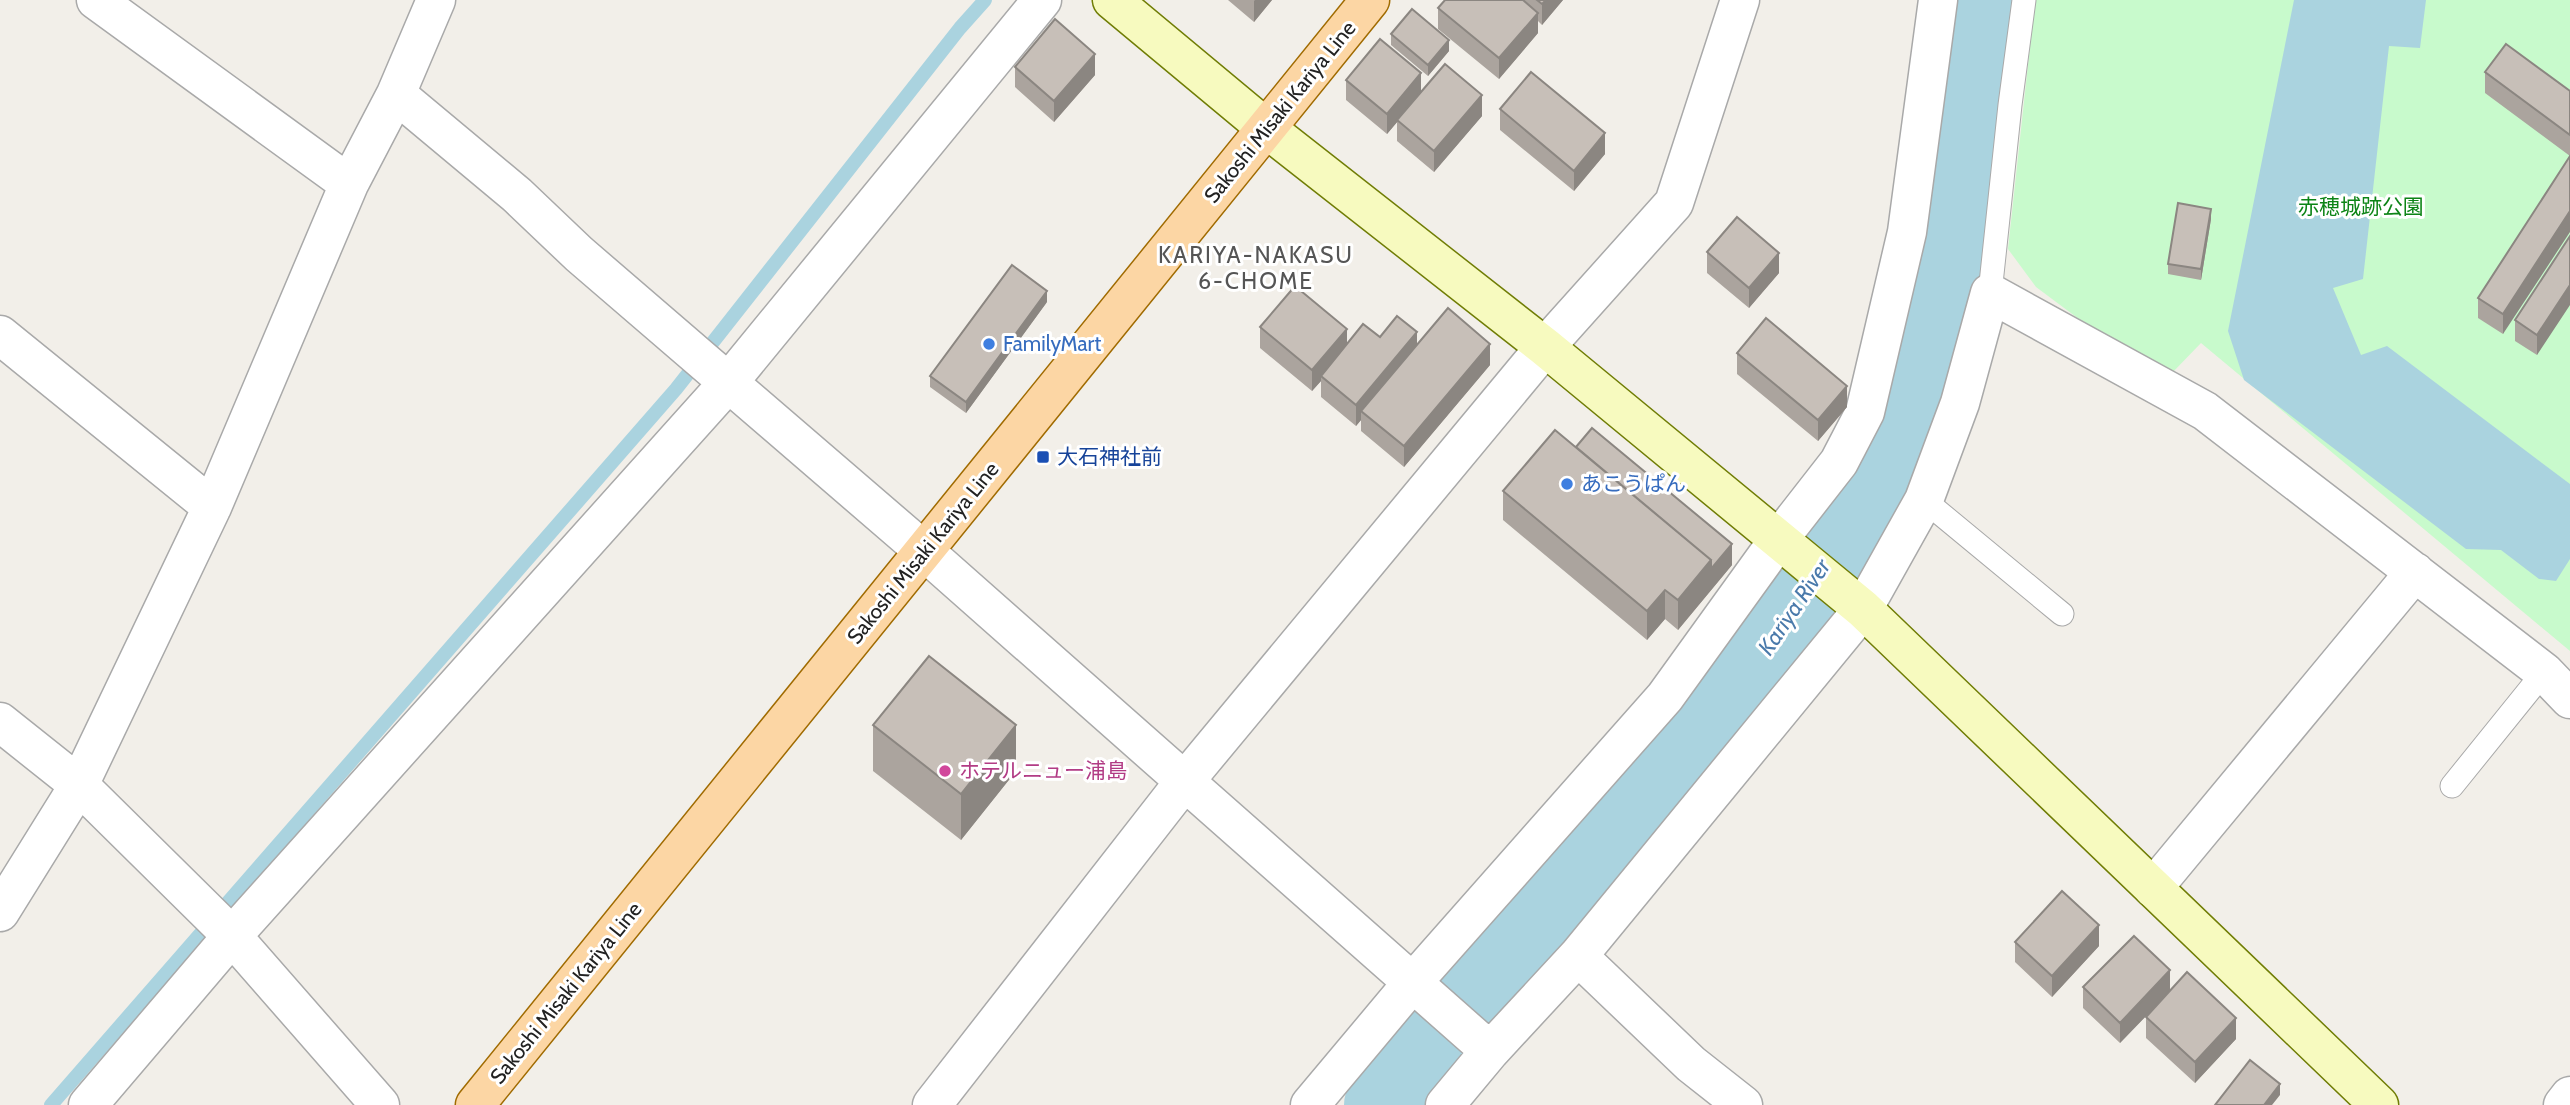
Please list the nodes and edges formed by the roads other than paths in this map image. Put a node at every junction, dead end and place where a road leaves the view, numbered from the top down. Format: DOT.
graph roads {
  1 [pos="96,0"];
  2 [pos="436,0"];
  3 [pos="1042,0"];
  4 [pos="1112,0"];
  5 [pos="1370,0"];
  6 [pos="1740,0"];
  7 [pos="1938,0"];
  8 [pos="2024,0"];
  9 [pos="396,94"];
  10 [pos="1267,129"];
  11 [pos="349,184"];
  12 [pos="1990,293"];
  13 [pos="0,335"];
  14 [pos="1545,347"];
  15 [pos="728,383"];
  16 [pos="1924,500"];
  17 [pos="212,507"];
  18 [pos="1786,544"];
  19 [pos="924,551"];
  20 [pos="2414,572"];
  21 [pos="1857,604"];
  22 [pos="2062,614"];
  23 [pos="2557,686"];
  24 [pos="0,722"];
  25 [pos="1184,782"];
  26 [pos="79,785"];
  27 [pos="2452,786"];
  28 [pos="2153,888"];
  29 [pos="0,912"];
  30 [pos="232,936"];
  31 [pos="1578,956"];
  32 [pos="1413,982"];
  33 [pos="1490,1051"];
  34 [pos="2570,1096"];
  35 [pos="88,1105"];
  36 [pos="380,1105"];
  37 [pos="475,1105"];
  38 [pos="932,1105"];
  39 [pos="1310,1105"];
  40 [pos="1445,1105"];
  41 [pos="1744,1105"];
  42 [pos="2379,1105"];
  43 [pos="2563,1105"];
  1 -- 11 [label="street"];
  2 -- 9 [label="street"];
  3 -- 15 [label="street"];
  4 -- 10 [label="street"];
  5 -- 10 [label="main road, Sakoshi Misaki Kariya Line"];
  6 -- 14 [label="street"];
  7 -- 18 [label="street"];
  8 -- 12 [label="lane"];
  9 -- 11 [label="street"];
  9 -- 15 [label="street"];
  10 -- 14 [label="street"];
  10 -- 19 [label="main road, Sakoshi Misaki Kariya Line"];
  11 -- 17 [label="street"];
  12 -- 16 [label="street"];
  12 -- 20 [label="street"];
  13 -- 17 [label="street"];
  14 -- 18 [label="street"];
  14 -- 25 [label="street"];
  15 -- 19 [label="street"];
  15 -- 30 [label="street"];
  16 -- 21 [label="street"];
  16 -- 22 [label="lane"];
  17 -- 26 [label="street"];
  18 -- 21 [label="street"];
  18 -- 32 [label="street"];
  19 -- 25 [label="street"];
  19 -- 37 [label="main road, Sakoshi Misaki Kariya Line"];
  20 -- 23 [label="street"];
  20 -- 28 [label="street"];
  21 -- 28 [label="street"];
  21 -- 31 [label="street"];
  23 -- 27 [label="lane"];
  24 -- 26 [label="street"];
  25 -- 32 [label="street"];
  25 -- 38 [label="street"];
  26 -- 29 [label="street"];
  26 -- 30 [label="street"];
  28 -- 42 [label="street"];
  30 -- 35 [label="street"];
  30 -- 36 [label="street"];
  31 -- 33 [label="street"];
  31 -- 41 [label="street"];
  32 -- 33 [label="street"];
  32 -- 39 [label="street"];
  33 -- 40 [label="street"];
  34 -- 43 [label="street"];
}
